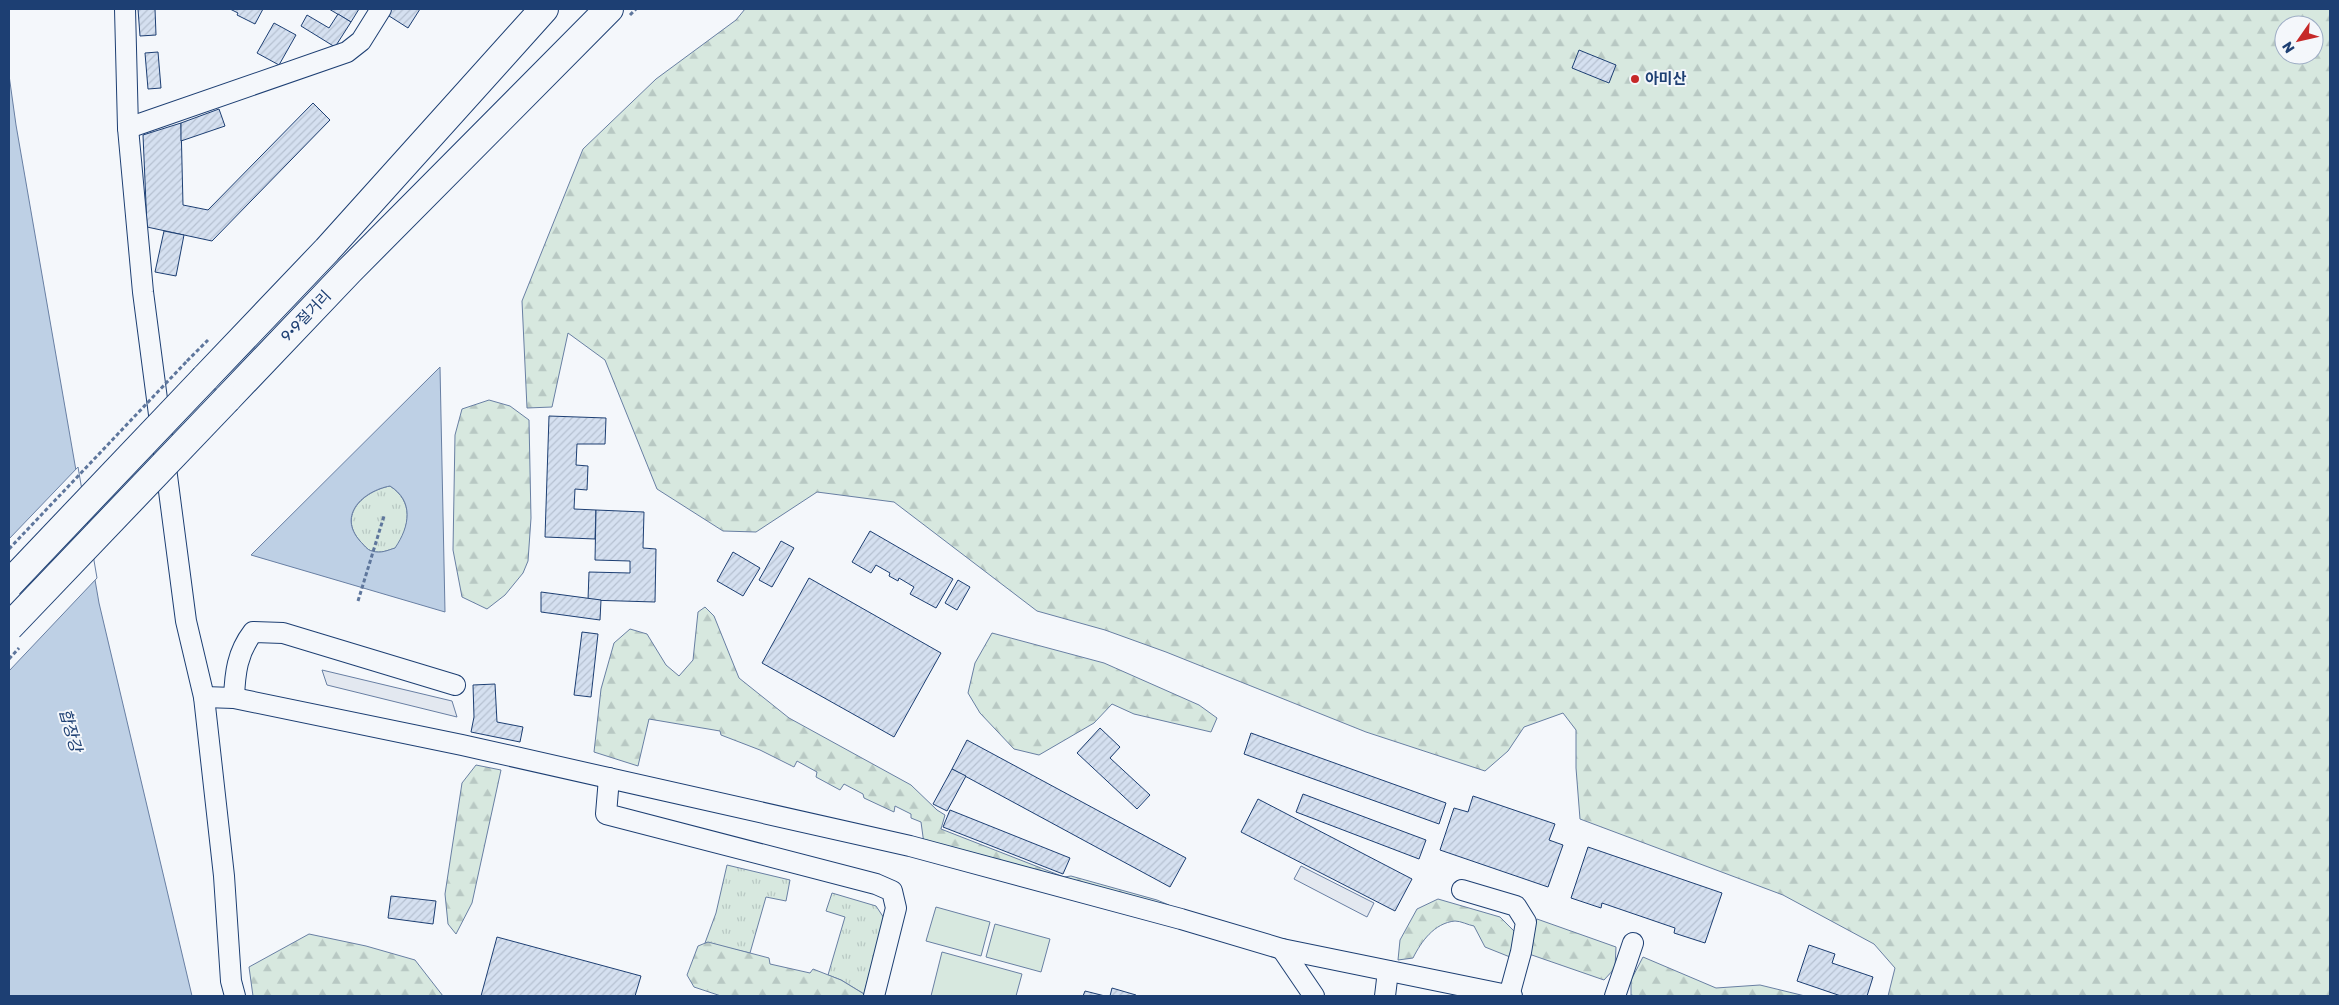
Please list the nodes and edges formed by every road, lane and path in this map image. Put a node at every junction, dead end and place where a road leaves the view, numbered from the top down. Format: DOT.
graph roads {
  1 [pos="125,9"];
  2 [pos="381,9"];
  3 [pos="544,9"];
  4 [pos="609,9"];
  5 [pos="128,128"];
  6 [pos="196,370"];
  7 [pos="384,516"];
  8 [pos="9,549"];
  9 [pos="9,584"];
  10 [pos="358,600"];
  11 [pos="9,627"];
  12 [pos="455,685"];
  13 [pos="204,697"];
  14 [pos="234,698"];
  15 [pos="609,778"];
  16 [pos="1462,890"];
  17 [pos="1633,943"];
  18 [pos="1282,949"];
  19 [pos="1388,971"];
  20 [pos="235,996"];
  21 [pos="874,996"];
  22 [pos="1314,996"];
  23 [pos="1385,996"];
  24 [pos="1511,996"];
  25 [pos="1615,996"];
  1 -- 5 [label="street"];
  2 -- 5 [label="street"];
  3 -- 6 [label="highway, 9·9절거리"];
  4 -- 11 [label="highway, 9·9절거리, bridge"];
  5 -- 13 [label="street"];
  6 -- 8 [label="path, bridge"];
  6 -- 9 [label="highway, 9·9절거리, bridge"];
  7 -- 10 [label="path"];
  12 -- 14 [label="street"];
  13 -- 14 [label="street"];
  13 -- 20 [label="street"];
  14 -- 15 [label="street"];
  15 -- 18 [label="street"];
  15 -- 21 [label="street"];
  16 -- 24 [label="street"];
  17 -- 25 [label="street"];
  18 -- 19 [label="street"];
  18 -- 22 [label="street"];
  19 -- 23 [label="street"];
  19 -- 24 [label="street"];
}
